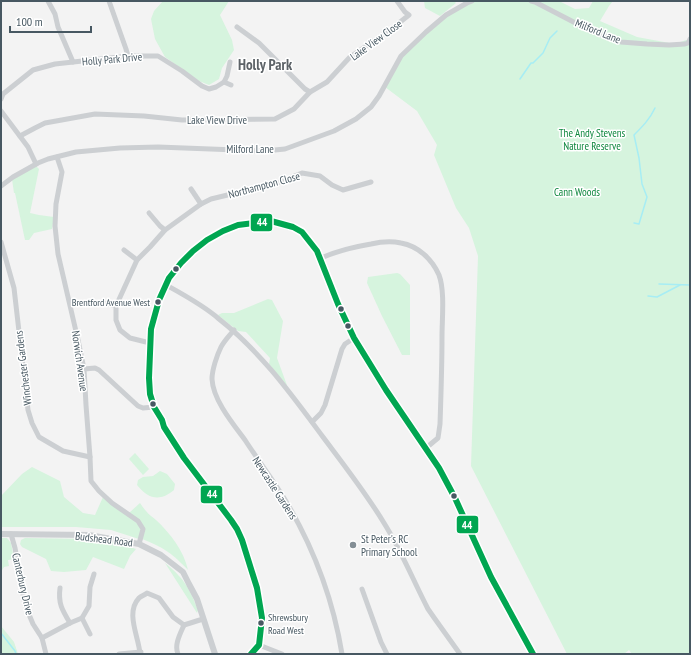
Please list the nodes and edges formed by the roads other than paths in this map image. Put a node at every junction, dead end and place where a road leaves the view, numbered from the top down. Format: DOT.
graph roads {
  1 [pos="48,1"];
  2 [pos="109,1"];
  3 [pos="397,1"];
  4 [pos="472,1"];
  5 [pos="531,1"];
  6 [pos="237,27"];
  7 [pos="690,39"];
  8 [pos="128,56"];
  9 [pos="73,62"];
  10 [pos="230,62"];
  11 [pos="224,82"];
  12 [pos="231,85"];
  13 [pos="310,92"];
  14 [pos="1,99"];
  15 [pos="1,111"];
  16 [pos="20,136"];
  17 [pos="57,157"];
  18 [pos="36,164"];
  19 [pos="371,182"];
  20 [pos="1,186"];
  21 [pos="191,189"];
  22 [pos="201,204"];
  23 [pos="149,213"];
  24 [pos="165,230"];
  25 [pos="1,242"];
  26 [pos="124,250"];
  27 [pos="321,258"];
  28 [pos="137,260"];
  29 [pos="166,285"];
  30 [pos="103,303"];
  31 [pos="116,306"];
  32 [pos="234,330"];
  33 [pos="354,338"];
  34 [pos="150,342"];
  35 [pos="84,369"];
  36 [pos="154,407"];
  37 [pos="312,422"];
  38 [pos="426,448"];
  39 [pos="90,457"];
  40 [pos="1,534"];
  41 [pos="11,534"];
  42 [pos="139,544"];
  43 [pos="94,574"];
  44 [pos="60,588"];
  45 [pos="362,589"];
  46 [pos="82,618"];
  47 [pos="203,619"];
  48 [pos="70,623"];
  49 [pos="184,625"];
  50 [pos="90,634"];
  51 [pos="42,638"];
  52 [pos="259,645"];
  53 [pos="140,653"];
  54 [pos="46,654"];
  55 [pos="119,654"];
  56 [pos="178,654"];
  57 [pos="215,654"];
  58 [pos="251,654"];
  59 [pos="282,654"];
  60 [pos="342,654"];
  61 [pos="387,654"];
  62 [pos="460,654"];
  63 [pos="533,654"];
  1 -- 9 [label="street"];
  2 -- 8 [label="street"];
  3 -- 13 [label="street, Lake View Close"];
  4 -- 17 [label="street, Milford Lane"];
  5 -- 7 [label="street, Milford Lane"];
  6 -- 13 [label="street"];
  8 -- 9 [label="street, Holly Park Drive"];
  8 -- 11 [label="street, Holly Park Drive"];
  9 -- 14 [label="street, Holly Park Drive"];
  10 -- 11 [label="street"];
  11 -- 12 [label="street"];
  13 -- 16 [label="street, Lake View Drive"];
  15 -- 16 [label="street"];
  16 -- 18 [label="street"];
  17 -- 18 [label="street, Milford Lane"];
  17 -- 35 [label="street, Norwich Avenue"];
  18 -- 20 [label="street, Milford Lane"];
  19 -- 22 [label="street, Northampton Close"];
  21 -- 22 [label="street"];
  22 -- 24 [label="street, Northampton Close"];
  23 -- 24 [label="street"];
  24 -- 28 [label="street, Northampton Close"];
  25 -- 39 [label="street, Winchester Gardens"];
  26 -- 28 [label="street"];
  27 -- 29 [label="street"];
  27 -- 33 [label="street"];
  27 -- 38 [label="street"];
  28 -- 31 [label="street, Northampton Close"];
  29 -- 32 [label="street"];
  29 -- 34 [label="street"];
  30 -- 31 [label="street"];
  31 -- 34 [label="street"];
  32 -- 37 [label="street"];
  32 -- 60 [label="street, Newcastle Gardens"];
  33 -- 37 [label="street"];
  33 -- 38 [label="street"];
  34 -- 36 [label="street"];
  35 -- 36 [label="street"];
  35 -- 39 [label="street, Norwich Avenue"];
  36 -- 52 [label="street"];
  37 -- 62 [label="street"];
  38 -- 63 [label="street"];
  39 -- 42 [label="street, Norwich Avenue"];
  40 -- 41 [label="street, Budshead Road"];
  41 -- 42 [label="street, Budshead Road"];
  41 -- 51 [label="street, Canterbury Drive"];
  42 -- 47 [label="street, Budshead Road"];
  43 -- 46 [label="street"];
  44 -- 48 [label="street"];
  45 -- 61 [label="street"];
  46 -- 48 [label="street"];
  46 -- 50 [label="street"];
  47 -- 49 [label="street"];
  47 -- 57 [label="street, Budshead Road"];
  48 -- 51 [label="street"];
  49 -- 53 [label="street"];
  49 -- 56 [label="street"];
  51 -- 54 [label="street, Canterbury Drive"];
  52 -- 58 [label="street"];
  52 -- 59 [label="street"];
  53 -- 55 [label="street"];
}
